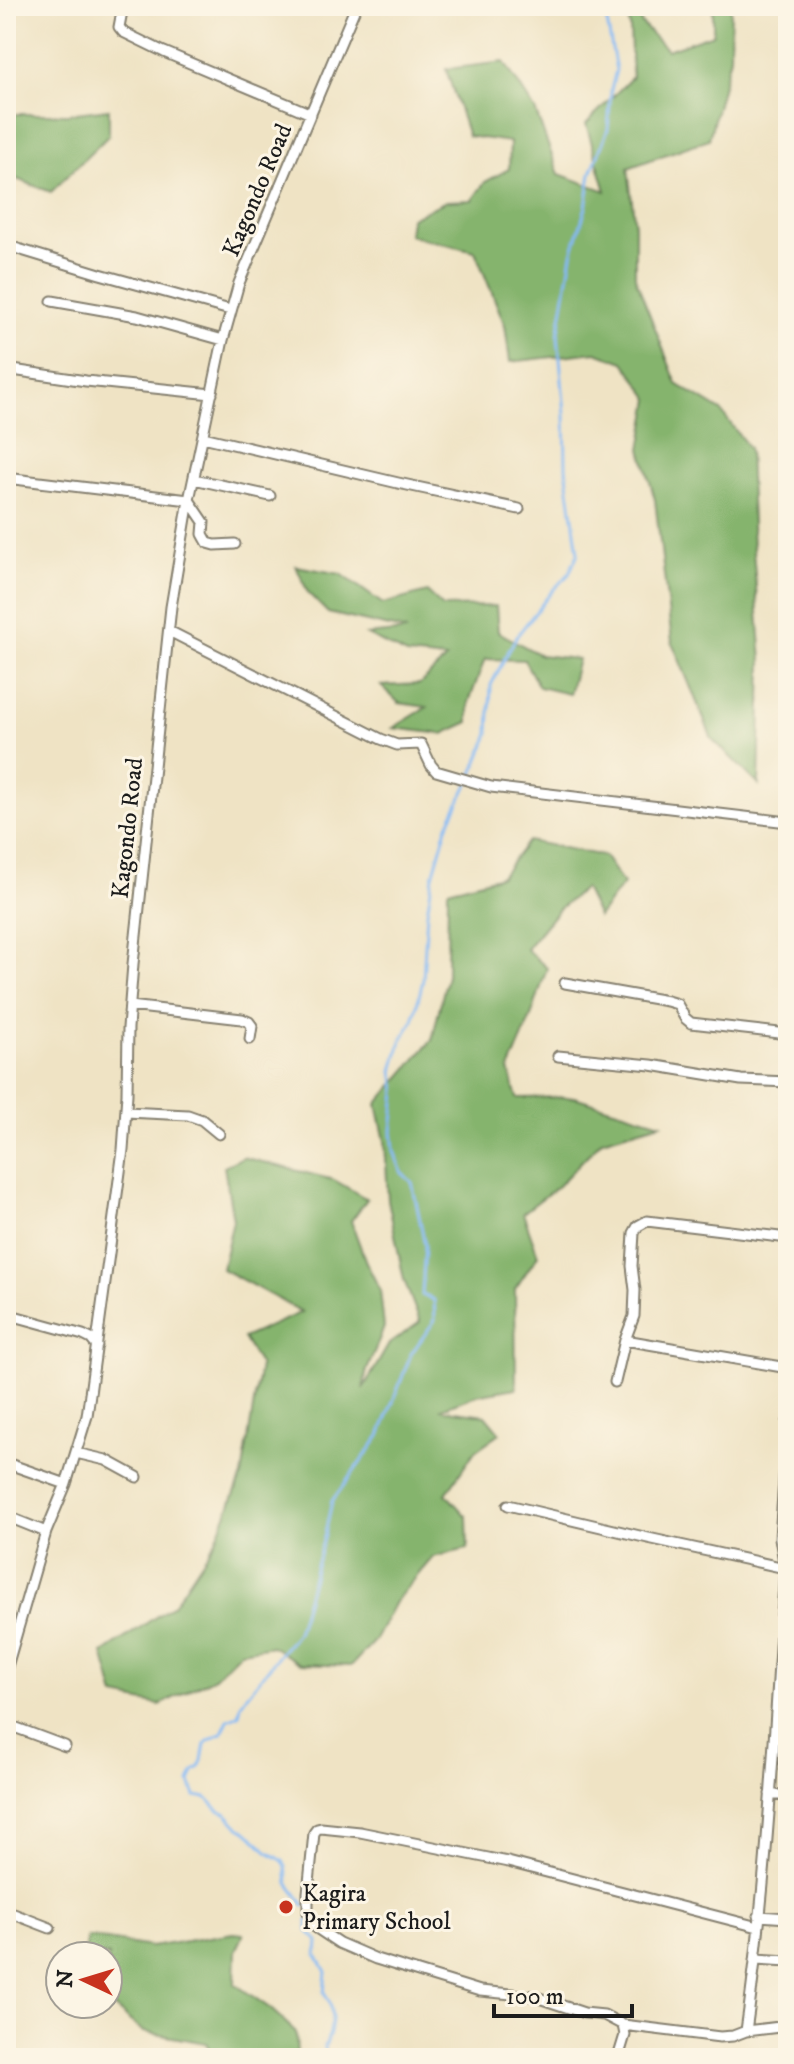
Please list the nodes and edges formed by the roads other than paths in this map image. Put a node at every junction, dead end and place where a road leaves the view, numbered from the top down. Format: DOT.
graph roads {
  1 [pos="123,6"];
  2 [pos="356,6"];
  3 [pos="311,114"];
  4 [pos="15,248"];
  5 [pos="52,301"];
  6 [pos="230,310"];
  7 [pos="223,340"];
  8 [pos="6,369"];
  9 [pos="212,394"];
  10 [pos="203,437"];
  11 [pos="6,478"];
  12 [pos="194,479"];
  13 [pos="270,496"];
  14 [pos="189,500"];
  15 [pos="519,509"];
  16 [pos="235,544"];
  17 [pos="169,631"];
  18 [pos="788,822"];
  19 [pos="565,983"];
  20 [pos="130,1006"];
  21 [pos="788,1034"];
  22 [pos="250,1039"];
  23 [pos="558,1056"];
  24 [pos="788,1082"];
  25 [pos="126,1112"];
  26 [pos="219,1134"];
  27 [pos="788,1238"];
  28 [pos="14,1316"];
  29 [pos="625,1340"];
  30 [pos="97,1346"];
  31 [pos="788,1368"];
  32 [pos="615,1382"];
  33 [pos="788,1421"];
  34 [pos="76,1453"];
  35 [pos="6,1463"];
  36 [pos="137,1477"];
  37 [pos="66,1484"];
  38 [pos="508,1505"];
  39 [pos="6,1516"];
  40 [pos="46,1532"];
  41 [pos="784,1538"];
  42 [pos="785,1568"];
  43 [pos="6,1670"];
  44 [pos="6,1724"];
  45 [pos="65,1746"];
  46 [pos="770,1794"];
  47 [pos="788,1796"];
  48 [pos="6,1911"];
  49 [pos="788,1918"];
  50 [pos="758,1922"];
  51 [pos="50,1928"];
  52 [pos="756,1959"];
  53 [pos="788,1961"];
  54 [pos="623,2025"];
  55 [pos="788,2026"];
  56 [pos="746,2031"];
  57 [pos="618,2058"];
  1 -- 3 [label="street"];
  2 -- 3 [label="street, Kagondo Road"];
  3 -- 6 [label="street, Kagondo Road"];
  4 -- 6 [label="street"];
  5 -- 7 [label="street"];
  6 -- 7 [label="street, Kagondo Road"];
  7 -- 9 [label="street, Kagondo Road"];
  8 -- 9 [label="street"];
  9 -- 10 [label="street, Kagondo Road"];
  10 -- 12 [label="street, Kagondo Road"];
  10 -- 15 [label="street"];
  11 -- 14 [label="street"];
  12 -- 13 [label="street"];
  12 -- 14 [label="street, Kagondo Road"];
  14 -- 16 [label="street"];
  14 -- 17 [label="street, Kagondo Road"];
  17 -- 18 [label="street"];
  17 -- 20 [label="street, Kagondo Road"];
  19 -- 21 [label="street"];
  20 -- 22 [label="street"];
  20 -- 25 [label="street, Kagondo Road"];
  23 -- 24 [label="street"];
  25 -- 26 [label="street"];
  25 -- 30 [label="street, Kagondo Road"];
  27 -- 29 [label="street"];
  28 -- 30 [label="street"];
  29 -- 31 [label="street"];
  29 -- 32 [label="street"];
  30 -- 34 [label="street, Kagondo Road"];
  33 -- 41 [label="street"];
  34 -- 36 [label="street"];
  34 -- 37 [label="street, Kagondo Road"];
  35 -- 37 [label="street"];
  37 -- 40 [label="street, Kagondo Road"];
  38 -- 42 [label="street"];
  39 -- 40 [label="street"];
  40 -- 43 [label="street, Kagondo Road"];
  41 -- 42 [label="street"];
  42 -- 46 [label="street"];
  44 -- 45 [label="street"];
  46 -- 47 [label="street"];
  46 -- 50 [label="street"];
  48 -- 51 [label="street"];
  49 -- 50 [label="street"];
  50 -- 52 [label="street"];
  50 -- 54 [label="street"];
  52 -- 53 [label="street"];
  52 -- 56 [label="street"];
  54 -- 56 [label="street"];
  54 -- 57 [label="street"];
  55 -- 56 [label="street"];
}
